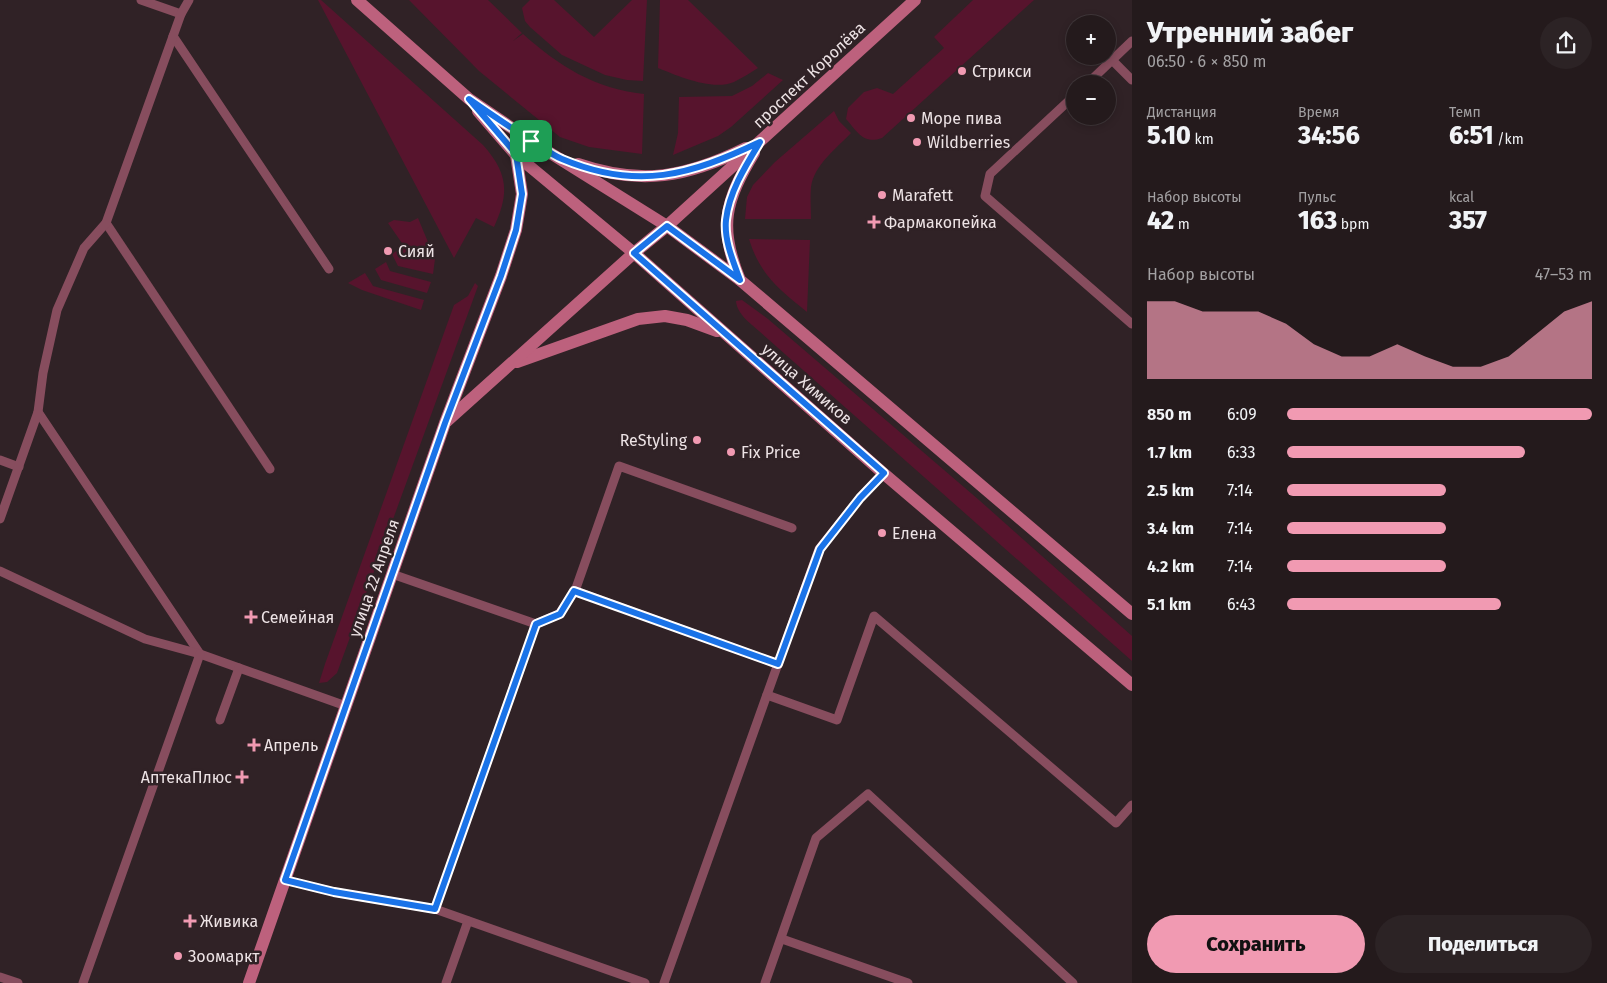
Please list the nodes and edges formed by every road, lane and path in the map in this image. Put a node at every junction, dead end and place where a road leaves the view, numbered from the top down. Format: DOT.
graph roads {
  1 [pos="141,0"];
  2 [pos="189,0"];
  3 [pos="357,0"];
  4 [pos="915,0"];
  5 [pos="181,14"];
  6 [pos="173,36"];
  7 [pos="1132,41"];
  8 [pos="1116,56"];
  9 [pos="1116,64"];
  10 [pos="1107,65"];
  11 [pos="1096,75"];
  12 [pos="1132,80"];
  13 [pos="469,99"];
  14 [pos="1066,103"];
  15 [pos="760,142"];
  16 [pos="516,154"];
  17 [pos="561,159"];
  18 [pos="106,223"];
  19 [pos="667,226"];
  20 [pos="634,253"];
  21 [pos="329,269"];
  22 [pos="740,280"];
  23 [pos="1132,324"];
  24 [pos="728,336"];
  25 [pos="510,364"];
  26 [pos="38,412"];
  27 [pos="445,423"];
  28 [pos="0,460"];
  29 [pos="19,467"];
  30 [pos="270,469"];
  31 [pos="884,473"];
  32 [pos="0,519"];
  33 [pos="792,528"];
  34 [pos="0,572"];
  35 [pos="392,574"];
  36 [pos="574,591"];
  37 [pos="1132,614"];
  38 [pos="536,624"];
  39 [pos="200,654"];
  40 [pos="778,664"];
  41 [pos="238,668"];
  42 [pos="1132,685"];
  43 [pos="767,695"];
  44 [pos="346,706"];
  45 [pos="220,720"];
  46 [pos="1132,805"];
  47 [pos="285,880"];
  48 [pos="435,909"];
  49 [pos="468,921"];
  50 [pos="782,939"];
  51 [pos="0,976"];
  52 [pos="18,983"];
  53 [pos="83,983"];
  54 [pos="249,983"];
  55 [pos="446,983"];
  56 [pos="645,983"];
  57 [pos="664,983"];
  58 [pos="765,983"];
  59 [pos="908,983"];
  60 [pos="1073,983"];
  1 -- 5 [label="lane"];
  2 -- 5 [label="lane"];
  3 -- 13 [label="main road, улица Химиков"];
  4 -- 15 [label="main road, проспект Королёва"];
  5 -- 6 [label="lane"];
  6 -- 18 [label="lane"];
  6 -- 21 [label="lane"];
  7 -- 8 [label="lane"];
  9 -- 12 [label="lane"];
  10 -- 11 [label="lane"];
  13 -- 16 [label="main road, улица Химиков"];
  13 -- 17 [label="main road, улица Химиков"];
  14 -- 23 [label="lane"];
  15 -- 17 [label="main road"];
  15 -- 19 [label="main road, проспект Королёва"];
  15 -- 22 [label="main road"];
  16 -- 20 [label="main road, улица Химиков"];
  16 -- 27 [label="main road"];
  17 -- 19 [label="main road, улица Химиков"];
  18 -- 26 [label="lane"];
  18 -- 30 [label="lane"];
  19 -- 20 [label="main road, проспект Королёва"];
  19 -- 22 [label="main road, улица Химиков"];
  20 -- 24 [label="main road, улица Химиков"];
  20 -- 25 [label="main road, улица 22 Апреля"];
  22 -- 37 [label="main road, улица Химиков"];
  24 -- 25 [label="main road"];
  24 -- 31 [label="main road, улица Химиков"];
  25 -- 27 [label="main road, улица 22 Апреля"];
  26 -- 29 [label="lane"];
  26 -- 39 [label="lane"];
  27 -- 35 [label="main road, улица 22 Апреля"];
  28 -- 29 [label="lane"];
  29 -- 32 [label="lane"];
  31 -- 40 [label="lane"];
  31 -- 42 [label="main road, улица Химиков"];
  33 -- 36 [label="lane"];
  34 -- 39 [label="lane"];
  35 -- 38 [label="lane"];
  35 -- 44 [label="main road, улица 22 Апреля"];
  36 -- 38 [label="lane"];
  36 -- 40 [label="lane"];
  38 -- 48 [label="lane"];
  39 -- 41 [label="lane"];
  39 -- 53 [label="lane"];
  40 -- 43 [label="lane"];
  41 -- 44 [label="lane"];
  41 -- 45 [label="lane"];
  43 -- 46 [label="lane"];
  43 -- 57 [label="lane"];
  44 -- 47 [label="main road, улица 22 Апреля"];
  47 -- 48 [label="lane"];
  47 -- 54 [label="main road, улица 22 Апреля"];
  48 -- 49 [label="lane"];
  49 -- 55 [label="lane"];
  49 -- 56 [label="lane"];
  50 -- 58 [label="lane"];
  50 -- 59 [label="lane"];
  50 -- 60 [label="lane"];
  51 -- 52 [label="lane"];
}
